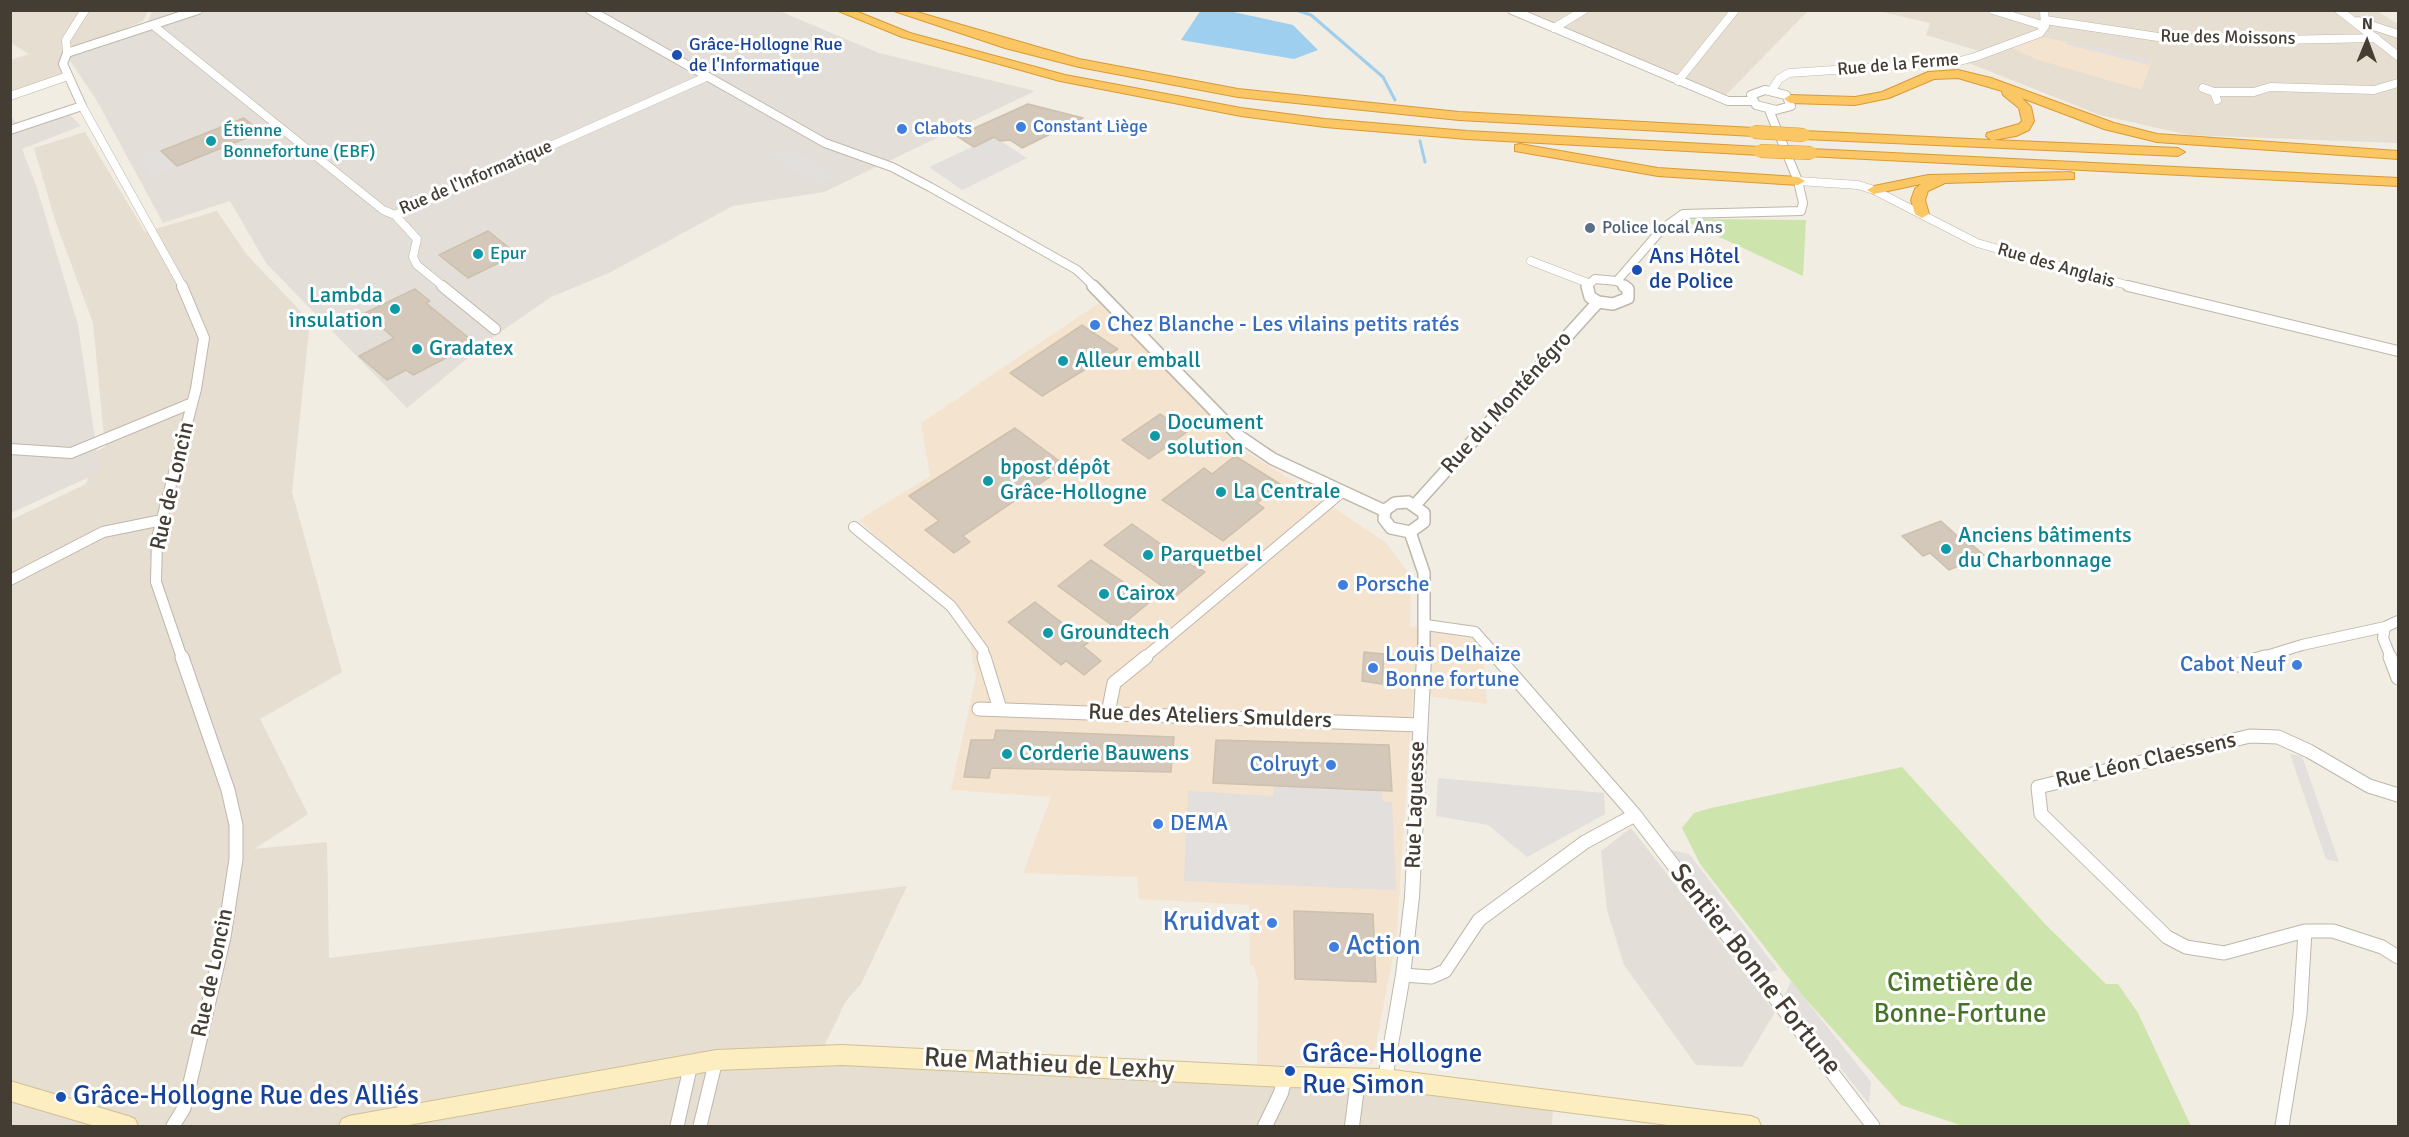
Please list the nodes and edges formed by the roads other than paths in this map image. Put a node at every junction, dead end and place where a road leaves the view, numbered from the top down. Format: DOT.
graph roads {
  1 [pos="85,10"];
  2 [pos="198,10"];
  3 [pos="590,10"];
  4 [pos="840,10"];
  5 [pos="896,10"];
  6 [pos="917,10"];
  7 [pos="1512,10"];
  8 [pos="1584,10"];
  9 [pos="1735,10"];
  10 [pos="1993,10"];
  11 [pos="2044,10"];
  12 [pos="2339,10"];
  13 [pos="2352,20"];
  14 [pos="2045,23"];
  15 [pos="154,26"];
  16 [pos="945,27"];
  17 [pos="1554,28"];
  18 [pos="2398,34"];
  19 [pos="2376,39"];
  20 [pos="66,53"];
  21 [pos="2398,56"];
  22 [pos="68,76"];
  23 [pos="706,77"];
  24 [pos="1678,81"];
  25 [pos="2398,83"];
  26 [pos="2203,88"];
  27 [pos="1772,90"];
  28 [pos="2214,92"];
  29 [pos="10,96"];
  30 [pos="2217,100"];
  31 [pos="1752,101"];
  32 [pos="1791,103"];
  33 [pos="82,106"];
  34 [pos="1769,110"];
  35 [pos="10,130"];
  36 [pos="1467,135"];
  37 [pos="1935,141"];
  38 [pos="2327,151"];
  39 [pos="2244,155"];
  40 [pos="2398,155"];
  41 [pos="2398,163"];
  42 [pos="2170,171"];
  43 [pos="1946,180"];
  44 [pos="1797,182"];
  45 [pos="2398,182"];
  46 [pos="1874,190"];
  47 [pos="1922,214"];
  48 [pos="395,215"];
  49 [pos="1531,261"];
  50 [pos="1617,281"];
  51 [pos="1588,283"];
  52 [pos="1598,302"];
  53 [pos="495,329"];
  54 [pos="2398,351"];
  55 [pos="192,403"];
  56 [pos="10,449"];
  57 [pos="1342,492"];
  58 [pos="1415,505"];
  59 [pos="1385,511"];
  60 [pos="162,520"];
  61 [pos="854,527"];
  62 [pos="1410,532"];
  63 [pos="10,580"];
  64 [pos="2398,621"];
  65 [pos="1426,625"];
  66 [pos="2385,627"];
  67 [pos="2238,665"];
  68 [pos="2398,678"];
  69 [pos="979,709"];
  70 [pos="1000,709"];
  71 [pos="1108,713"];
  72 [pos="1419,725"];
  73 [pos="2398,795"];
  74 [pos="1635,815"];
  75 [pos="2305,931"];
  76 [pos="2398,957"];
  77 [pos="1403,975"];
  78 [pos="716,1060"];
  79 [pos="692,1064"];
  80 [pos="1285,1077"];
  81 [pos="1385,1079"];
  82 [pos="1358,1080"];
  83 [pos="10,1091"];
  84 [pos="128,1126"];
  85 [pos="173,1126"];
  86 [pos="349,1126"];
  87 [pos="677,1126"];
  88 [pos="700,1126"];
  89 [pos="1265,1126"];
  90 [pos="1352,1126"];
  91 [pos="1751,1126"];
  92 [pos="1873,1126"];
  93 [pos="2282,1126"];
  1 -- 20 [label="street, Rue de Loncin"];
  2 -- 15 [label="street"];
  3 -- 23 [label="street"];
  4 -- 36 [label="highway"];
  5 -- 16 [label="highway"];
  6 -- 16 [label="highway"];
  7 -- 17 [label="street"];
  8 -- 17 [label="street"];
  9 -- 24 [label="street"];
  10 -- 14 [label="street, Rue des Moissons"];
  11 -- 14 [label="street"];
  12 -- 13 [label="street"];
  13 -- 18 [label="street"];
  13 -- 19 [label="street"];
  14 -- 19 [label="street, Rue des Moissons"];
  14 -- 27 [label="street, Rue de la Ferme"];
  15 -- 20 [label="street"];
  15 -- 48 [label="street, Rue de l'Informatique"];
  16 -- 37 [label="highway, bridge"];
  17 -- 24 [label="street"];
  19 -- 21 [label="street"];
  20 -- 22 [label="street, Rue de Loncin"];
  22 -- 29 [label="street"];
  22 -- 33 [label="street, Rue de Loncin"];
  23 -- 48 [label="street, Rue de l'Informatique"];
  23 -- 57 [label="street"];
  24 -- 31 [label="street"];
  25 -- 28 [label="street"];
  26 -- 28 [label="street"];
  27 -- 31 [label="street"];
  27 -- 32 [label="street"];
  28 -- 30 [label="street"];
  31 -- 34 [label="street"];
  32 -- 34 [label="street"];
  32 -- 37 [label="highway"];
  32 -- 38 [label="highway"];
  33 -- 35 [label="street"];
  33 -- 55 [label="street, Rue de Loncin"];
  34 -- 44 [label="street"];
  36 -- 42 [label="highway, bridge"];
  36 -- 44 [label="highway"];
  37 -- 39 [label="highway"];
  38 -- 39 [label="highway"];
  38 -- 40 [label="highway"];
  39 -- 41 [label="highway"];
  42 -- 43 [label="highway"];
  42 -- 45 [label="highway"];
  43 -- 46 [label="highway"];
  43 -- 47 [label="highway"];
  44 -- 46 [label="street, Rue des Anglais"];
  44 -- 50 [label="street"];
  46 -- 47 [label="street, Rue des Anglais"];
  47 -- 54 [label="street, Rue des Anglais"];
  48 -- 53 [label="street"];
  49 -- 51 [label="street"];
  50 -- 51 [label="street"];
  50 -- 52 [label="street"];
  51 -- 52 [label="street"];
  52 -- 58 [label="street, Rue du Monténégro"];
  55 -- 56 [label="street"];
  55 -- 60 [label="street, Rue de Loncin"];
  57 -- 59 [label="street"];
  57 -- 71 [label="street"];
  58 -- 59 [label="street"];
  58 -- 62 [label="street"];
  59 -- 62 [label="street"];
  60 -- 63 [label="street"];
  60 -- 85 [label="street, Rue de Loncin"];
  61 -- 70 [label="street"];
  62 -- 65 [label="street, Rue Laguesse"];
  64 -- 66 [label="street"];
  65 -- 72 [label="street, Rue Laguesse"];
  65 -- 74 [label="street, Sentier Bonne Fortune"];
  66 -- 67 [label="street"];
  66 -- 68 [label="street"];
  69 -- 70 [label="street, Rue des Ateliers Smulders"];
  70 -- 71 [label="street, Rue des Ateliers Smulders"];
  71 -- 72 [label="street, Rue des Ateliers Smulders"];
  72 -- 77 [label="street, Rue Laguesse"];
  73 -- 75 [label="street, Rue Léon Claessens"];
  74 -- 77 [label="street"];
  74 -- 92 [label="street, Sentier Bonne Fortune"];
  75 -- 76 [label="street, Rue Léon Claessens"];
  75 -- 93 [label="street"];
  77 -- 81 [label="street, Rue Laguesse"];
  78 -- 79 [label="main road, Rue Mathieu de Lexhy"];
  78 -- 80 [label="main road, Rue Mathieu de Lexhy"];
  78 -- 88 [label="street"];
  79 -- 86 [label="main road, Rue Mathieu de Lexhy"];
  79 -- 87 [label="street"];
  80 -- 82 [label="main road, Rue Mathieu de Lexhy"];
  80 -- 89 [label="street"];
  81 -- 82 [label="main road, Rue Mathieu de Lexhy"];
  81 -- 91 [label="main road, Rue Mathieu de Lexhy"];
  82 -- 90 [label="street"];
  83 -- 84 [label="main road"];
}
